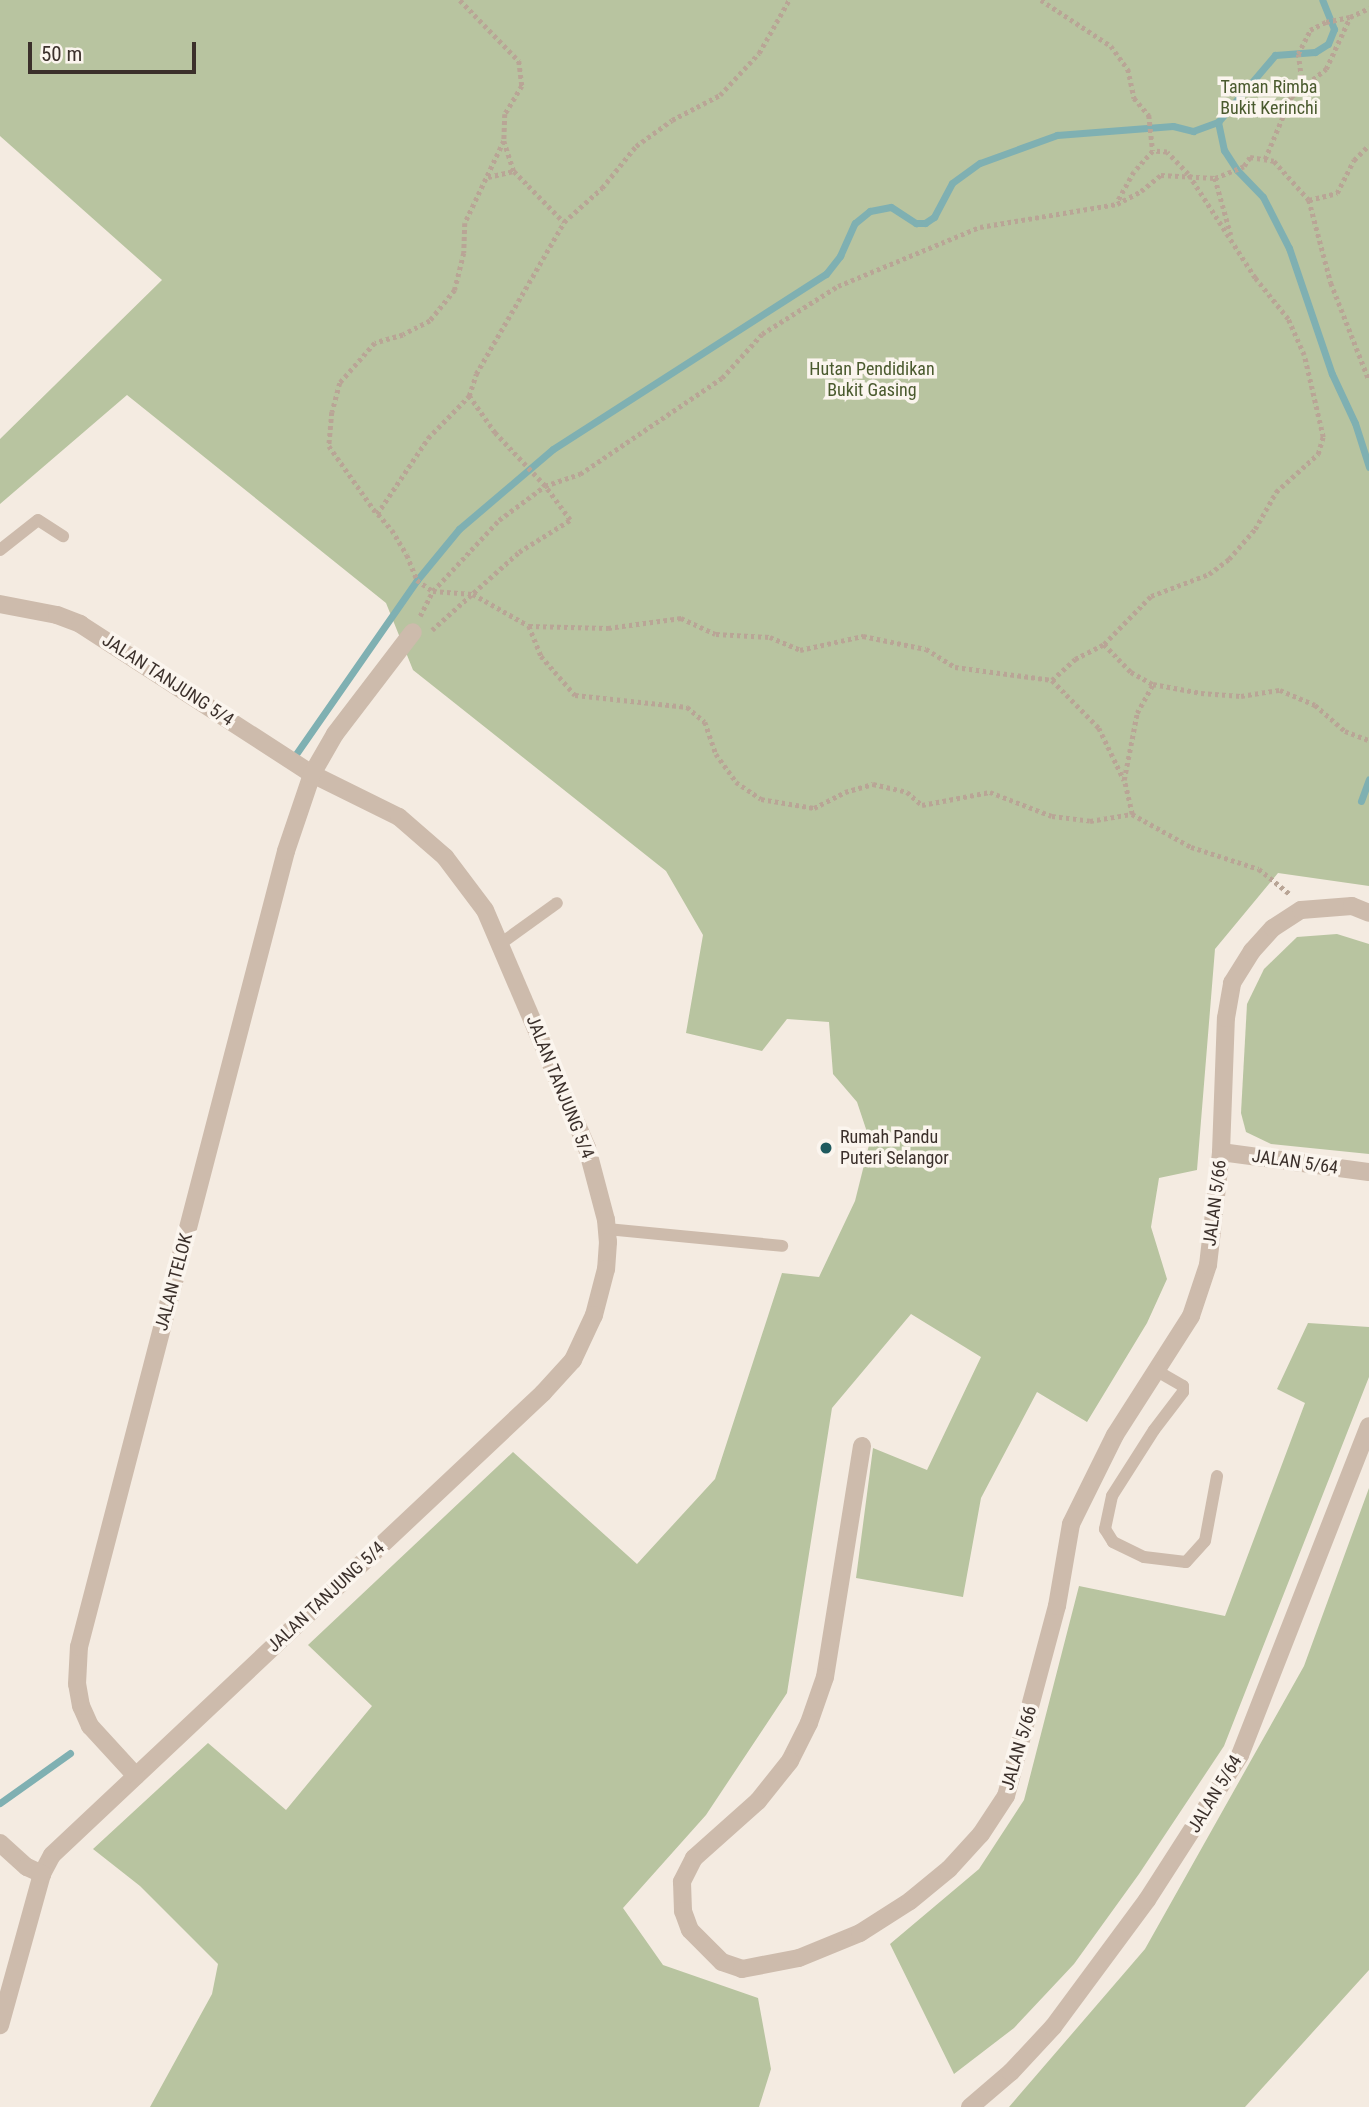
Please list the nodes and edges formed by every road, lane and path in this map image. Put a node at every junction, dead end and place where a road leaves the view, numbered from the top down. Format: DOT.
graph roads {
  1 [pos="460,0"];
  2 [pos="789,0"];
  3 [pos="1041,0"];
  4 [pos="1369,8"];
  5 [pos="1350,17"];
  6 [pos="1302,85"];
  7 [pos="504,141"];
  8 [pos="1369,145"];
  9 [pos="1153,151"];
  10 [pos="1265,159"];
  11 [pos="514,171"];
  12 [pos="1188,174"];
  13 [pos="488,177"];
  14 [pos="1216,178"];
  15 [pos="1309,200"];
  16 [pos="1116,204"];
  17 [pos="564,222"];
  18 [pos="1232,240"];
  19 [pos="1369,380"];
  20 [pos="468,396"];
  21 [pos="545,486"];
  22 [pos="377,514"];
  23 [pos="63,537"];
  24 [pos="0,550"];
  25 [pos="433,591"];
  26 [pos="473,594"];
  27 [pos="0,604"];
  28 [pos="529,626"];
  29 [pos="413,632"];
  30 [pos="1104,644"];
  31 [pos="1052,680"];
  32 [pos="1153,684"];
  33 [pos="1369,740"];
  34 [pos="312,774"];
  35 [pos="1124,780"];
  36 [pos="1132,814"];
  37 [pos="557,903"];
  38 [pos="1301,910"];
  39 [pos="1369,914"];
  40 [pos="500,943"];
  41 [pos="1221,1152"];
  42 [pos="1369,1172"];
  43 [pos="607,1229"];
  44 [pos="782,1246"];
  45 [pos="1157,1371"];
  46 [pos="1369,1426"];
  47 [pos="862,1446"];
  48 [pos="1217,1476"];
  49 [pos="136,1776"];
  50 [pos="0,1843"];
  51 [pos="42,1874"];
  52 [pos="0,2025"];
  53 [pos="970,2107"];
  1 -- 7 [label="path"];
  2 -- 17 [label="path"];
  3 -- 9 [label="path"];
  4 -- 5 [label="path"];
  5 -- 6 [label="path"];
  5 -- 6 [label="path"];
  6 -- 10 [label="path"];
  7 -- 11 [label="path"];
  7 -- 13 [label="path"];
  8 -- 15 [label="path"];
  9 -- 12 [label="path"];
  9 -- 16 [label="path"];
  10 -- 14 [label="path"];
  10 -- 15 [label="path"];
  11 -- 13 [label="path"];
  11 -- 17 [label="path"];
  12 -- 14 [label="path"];
  12 -- 16 [label="path"];
  12 -- 18 [label="path"];
  13 -- 22 [label="path"];
  14 -- 18 [label="path"];
  15 -- 19 [label="path"];
  16 -- 21 [label="path"];
  17 -- 20 [label="path"];
  18 -- 30 [label="path"];
  20 -- 21 [label="path"];
  20 -- 22 [label="path"];
  21 -- 25 [label="path"];
  21 -- 26 [label="path"];
  22 -- 25 [label="path"];
  23 -- 24 [label="lane"];
  25 -- 26 [label="path"];
  25 -- 29 [label="path"];
  26 -- 28 [label="path"];
  26 -- 29 [label="path"];
  27 -- 34 [label="street, JALAN TANJUNG 5/4"];
  28 -- 31 [label="path"];
  28 -- 36 [label="path"];
  29 -- 34 [label="street, JALAN TELOK"];
  30 -- 31 [label="path"];
  30 -- 32 [label="path"];
  31 -- 35 [label="path"];
  32 -- 33 [label="path"];
  32 -- 35 [label="path"];
  34 -- 40 [label="street, JALAN TANJUNG 5/4"];
  34 -- 49 [label="street, JALAN TELOK"];
  35 -- 36 [label="path"];
  36 -- 38 [label="path"];
  37 -- 40 [label="lane"];
  38 -- 39 [label="street, JALAN 5/66"];
  38 -- 41 [label="street, JALAN 5/66"];
  40 -- 43 [label="street, JALAN TANJUNG 5/4"];
  41 -- 42 [label="street, JALAN 5/64"];
  41 -- 45 [label="street, JALAN 5/66"];
  43 -- 44 [label="lane"];
  43 -- 49 [label="street, JALAN TANJUNG 5/4"];
  45 -- 47 [label="street, JALAN 5/66"];
  45 -- 48 [label="lane"];
  46 -- 53 [label="street, JALAN 5/64"];
  49 -- 51 [label="street, JALAN TANJUNG 5/4"];
  50 -- 51 [label="street"];
  51 -- 52 [label="street, JALAN TANJUNG 5/4"];
}
